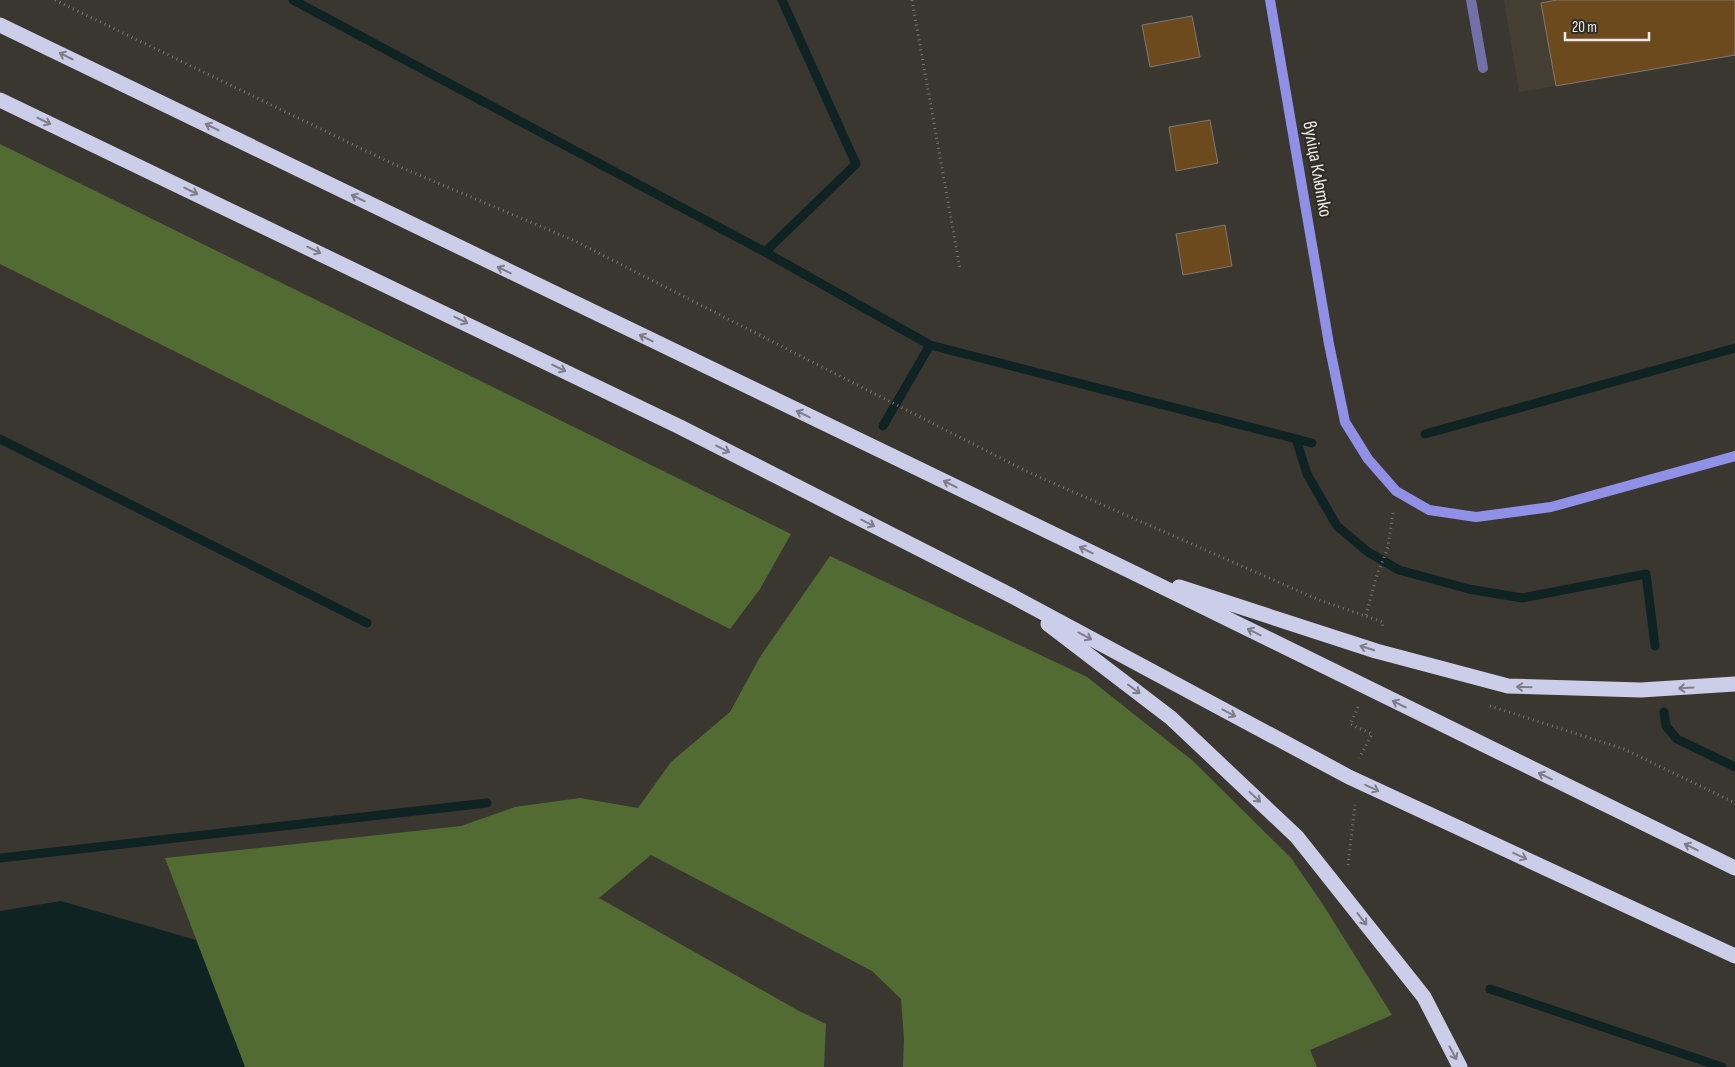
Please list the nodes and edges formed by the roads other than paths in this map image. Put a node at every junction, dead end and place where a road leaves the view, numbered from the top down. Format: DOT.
graph roads {
  1 [pos="1270,0"];
  2 [pos="1470,0"];
  3 [pos="0,25"];
  4 [pos="1483,68"];
  5 [pos="0,100"];
  6 [pos="1735,456"];
  7 [pos="1130,571"];
  8 [pos="1012,596"];
  9 [pos="1735,684"];
  10 [pos="1735,868"];
  11 [pos="1735,956"];
  12 [pos="1460,1067"];
  1 -- 6 [label="street, вуліца Клютко"];
  2 -- 4 [label="lane"];
  7 -- 3 [label="highway, one-way"];
  5 -- 8 [label="highway, one-way"];
  9 -- 7 [label="highway, one-way"];
  10 -- 7 [label="highway, one-way"];
  8 -- 11 [label="highway, one-way"];
  8 -- 12 [label="highway, one-way"];
}
